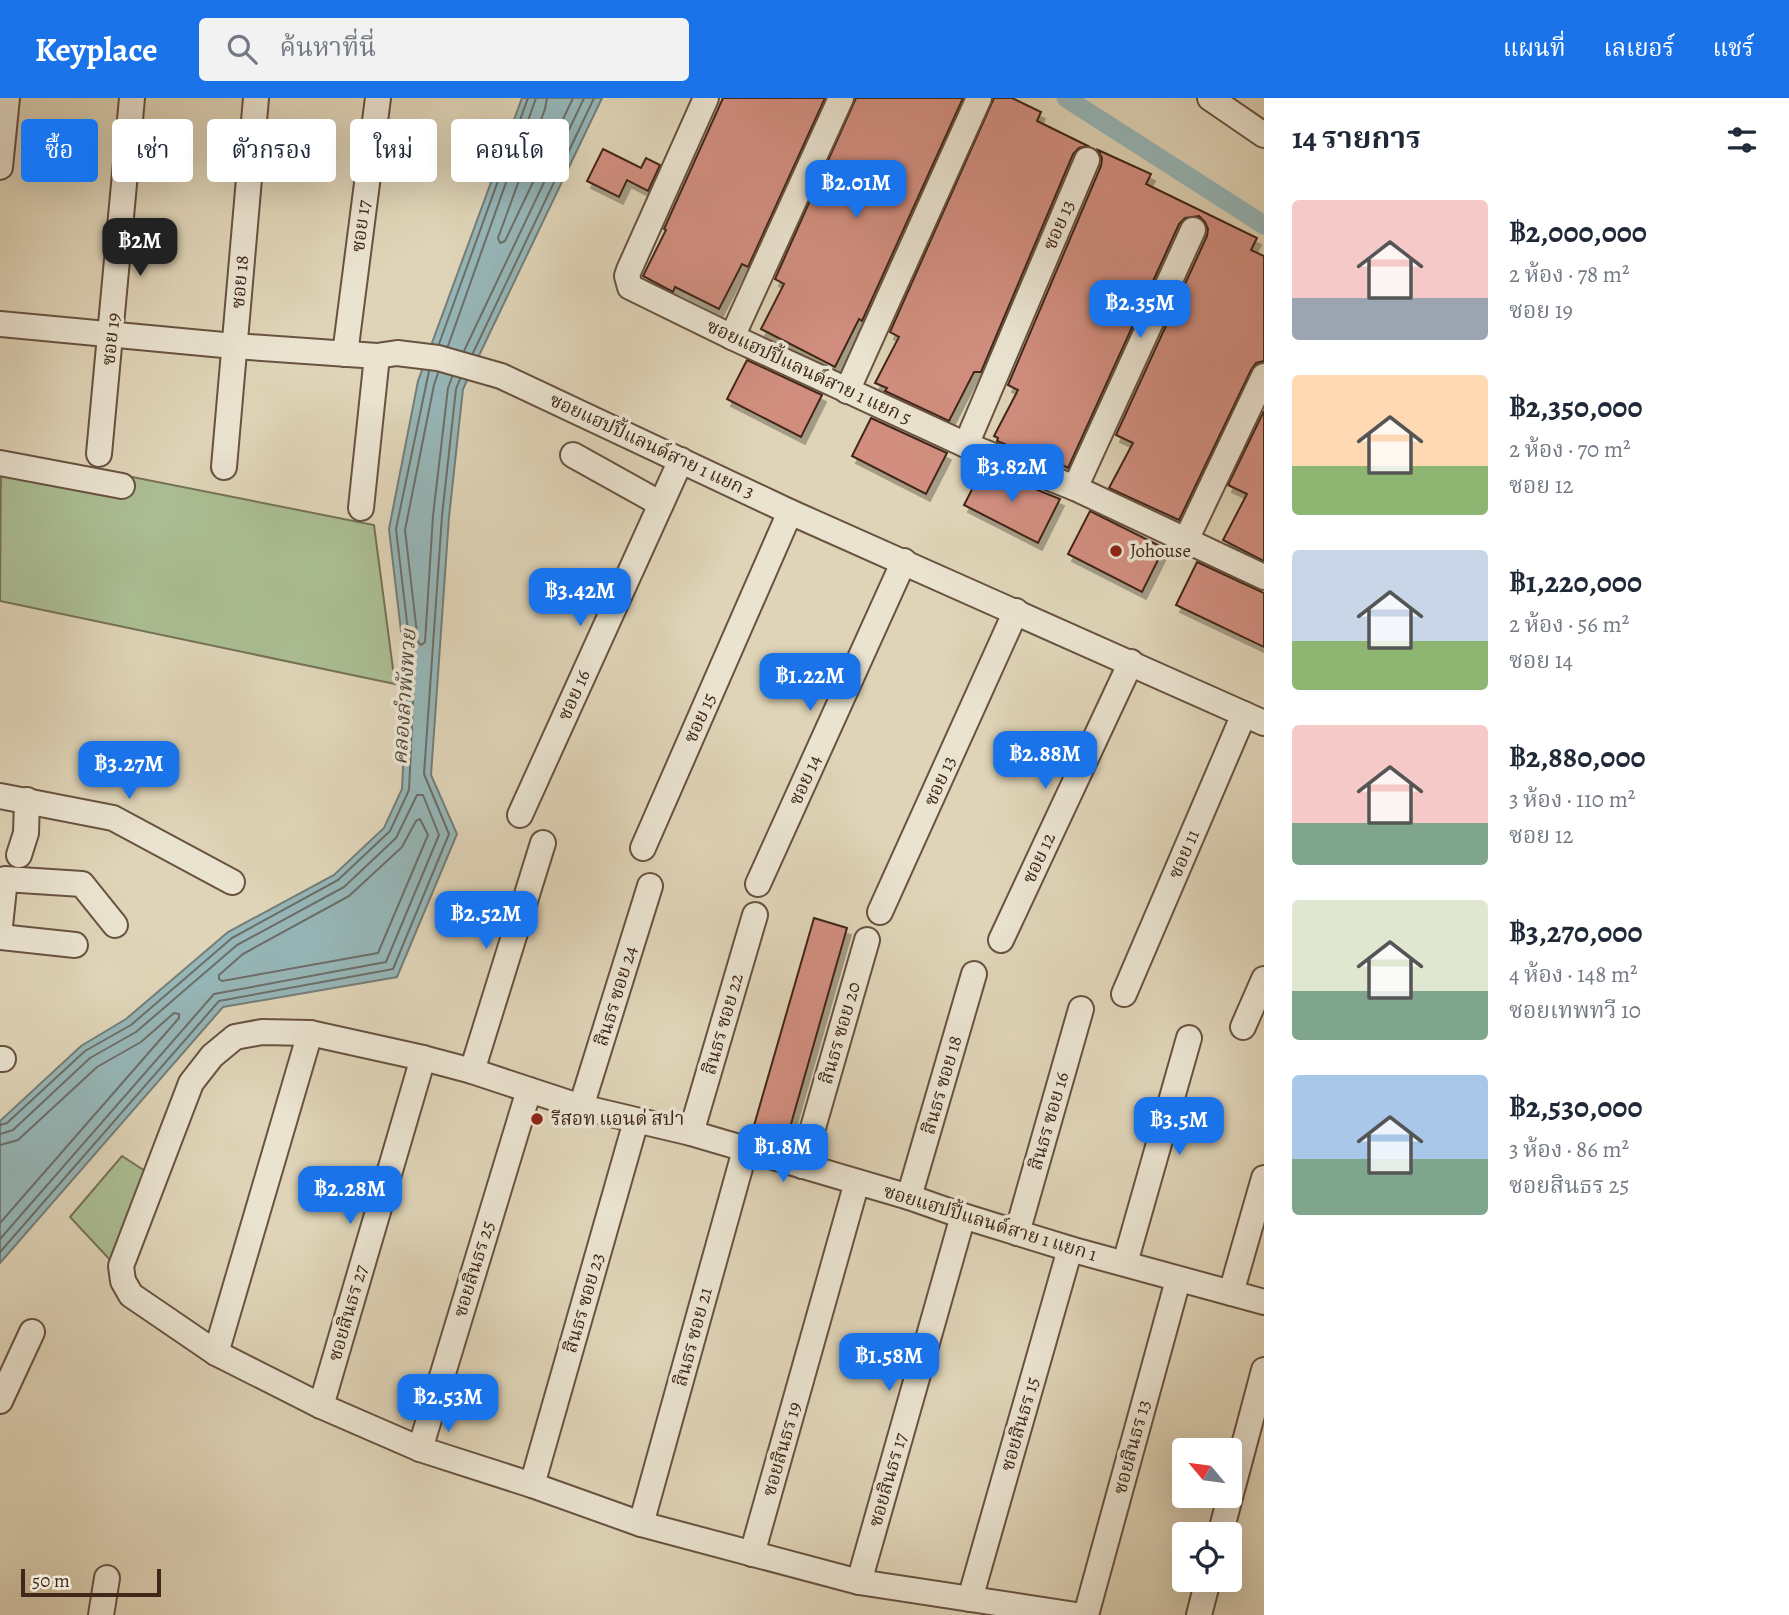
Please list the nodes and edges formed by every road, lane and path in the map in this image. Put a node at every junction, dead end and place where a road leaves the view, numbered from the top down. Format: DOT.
graph roads {
  1 [pos="7,98"];
  2 [pos="132,98"];
  3 [pos="256,98"];
  4 [pos="378,98"];
  5 [pos="706,98"];
  6 [pos="841,98"];
  7 [pos="979,98"];
  8 [pos="1210,98"];
  9 [pos="1264,135"];
  10 [pos="1087,160"];
  11 [pos="0,167"];
  12 [pos="1193,230"];
  13 [pos="0,324"];
  14 [pos="112,334"];
  15 [pos="732,337"];
  16 [pos="234,346"];
  17 [pos="345,354"];
  18 [pos="387,354"];
  19 [pos="1264,376"];
  20 [pos="847,391"];
  21 [pos="966,445"];
  22 [pos="99,454"];
  23 [pos="573,456"];
  24 [pos="681,460"];
  25 [pos="0,463"];
  26 [pos="224,467"];
  27 [pos="122,486"];
  28 [pos="1075,488"];
  29 [pos="661,504"];
  30 [pos="361,508"];
  31 [pos="790,512"];
  32 [pos="1186,540"];
  33 [pos="904,561"];
  34 [pos="1264,577"];
  35 [pos="1016,611"];
  36 [pos="1131,662"];
  37 [pos="1254,719"];
  38 [pos="0,796"];
  39 [pos="27,800"];
  40 [pos="520,816"];
  41 [pos="543,843"];
  42 [pos="643,848"];
  43 [pos="19,855"];
  44 [pos="232,882"];
  45 [pos="758,884"];
  46 [pos="650,886"];
  47 [pos="880,912"];
  48 [pos="755,915"];
  49 [pos="0,920"];
  50 [pos="115,925"];
  51 [pos="0,926"];
  52 [pos="0,937"];
  53 [pos="867,940"];
  54 [pos="1001,940"];
  55 [pos="75,945"];
  56 [pos="974,974"];
  57 [pos="1264,979"];
  58 [pos="1124,994"];
  59 [pos="1081,1009"];
  60 [pos="1243,1027"];
  61 [pos="310,1033"];
  62 [pos="1189,1038"];
  63 [pos="423,1058"];
  64 [pos="472,1071"];
  65 [pos="529,1090"];
  66 [pos="581,1107"];
  67 [pos="636,1121"];
  68 [pos="691,1133"];
  69 [pos="745,1150"];
  70 [pos="802,1166"];
  71 [pos="1264,1178"];
  72 [pos="857,1182"];
  73 [pos="909,1197"];
  74 [pos="963,1216"];
  75 [pos="1017,1233"];
  76 [pos="1070,1249"];
  77 [pos="1125,1264"];
  78 [pos="1178,1280"];
  79 [pos="1231,1293"];
  80 [pos="1264,1302"];
  81 [pos="32,1332"];
  82 [pos="216,1353"];
  83 [pos="1264,1370"];
  84 [pos="0,1401"];
  85 [pos="321,1406"];
  86 [pos="420,1449"];
  87 [pos="532,1485"];
  88 [pos="1223,1522"];
  89 [pos="641,1524"];
  90 [pos="752,1554"];
  91 [pos="107,1578"];
  92 [pos="859,1582"];
  93 [pos="1205,1592"];
  94 [pos="970,1600"];
  95 [pos="101,1615"];
  96 [pos="1076,1615"];
  97 [pos="1086,1615"];
  98 [pos="1199,1615"];
  1 -- 11 [label="street"];
  2 -- 14 [label="street, ซอย 19"];
  3 -- 16 [label="street, ซอย 18"];
  4 -- 17 [label="street, ซอย 17"];
  5 -- 15 [label="street, ซอยแฮปปี้แลนด์สาย 1 แยก 5"];
  6 -- 15 [label="street"];
  7 -- 20 [label="street"];
  8 -- 9 [label="street"];
  10 -- 21 [label="street, ซอย 13"];
  12 -- 28 [label="street"];
  13 -- 14 [label="street, ซอยแฮปปี้แลนด์สาย 1 แยก 3"];
  14 -- 16 [label="street, ซอยแฮปปี้แลนด์สาย 1 แยก 3"];
  14 -- 22 [label="street, ซอย 19"];
  15 -- 20 [label="street, ซอยแฮปปี้แลนด์สาย 1 แยก 5"];
  16 -- 17 [label="street, ซอยแฮปปี้แลนด์สาย 1 แยก 3"];
  16 -- 26 [label="street, ซอย 18"];
  17 -- 18 [label="street, ซอยแฮปปี้แลนด์สาย 1 แยก 3"];
  18 -- 24 [label="street, ซอยแฮปปี้แลนด์สาย 1 แยก 3"];
  18 -- 30 [label="street"];
  19 -- 32 [label="street"];
  20 -- 21 [label="street, ซอยแฮปปี้แลนด์สาย 1 แยก 5"];
  21 -- 28 [label="street, ซอยแฮปปี้แลนด์สาย 1 แยก 5"];
  23 -- 29 [label="street"];
  24 -- 29 [label="street, ซอย 16"];
  24 -- 31 [label="street, ซอยแฮปปี้แลนด์สาย 1 แยก 3"];
  25 -- 27 [label="street"];
  28 -- 32 [label="street, ซอยแฮปปี้แลนด์สาย 1 แยก 5"];
  29 -- 40 [label="street, ซอย 16"];
  31 -- 33 [label="street, ซอยแฮปปี้แลนด์สาย 1 แยก 3"];
  31 -- 42 [label="street, ซอย 15"];
  32 -- 34 [label="street, ซอยแฮปปี้แลนด์สาย 1 แยก 5"];
  33 -- 35 [label="street, ซอยแฮปปี้แลนด์สาย 1 แยก 3"];
  33 -- 45 [label="street, ซอย 14"];
  35 -- 36 [label="street, ซอยแฮปปี้แลนด์สาย 1 แยก 3"];
  35 -- 47 [label="street, ซอย 13"];
  36 -- 37 [label="street, ซอยแฮปปี้แลนด์สาย 1 แยก 3"];
  36 -- 54 [label="street, ซอย 12"];
  37 -- 58 [label="street, ซอย 11"];
  38 -- 39 [label="street"];
  39 -- 43 [label="street"];
  39 -- 44 [label="street"];
  41 -- 64 [label="street"];
  46 -- 66 [label="street, สินธร ซอย 24"];
  48 -- 68 [label="street, สินธร ซอย 22"];
  49 -- 50 [label="street"];
  49 -- 51 [label="street"];
  52 -- 55 [label="street"];
  53 -- 70 [label="street, สินธร ซอย 20"];
  56 -- 73 [label="street, สินธร ซอย 18"];
  57 -- 60 [label="street"];
  59 -- 75 [label="street, สินธร ซอย 16"];
  61 -- 63 [label="street, ซอยแฮปปี้แลนด์สาย 1 แยก 1"];
  61 -- 82 [label="street"];
  61 -- 82 [label="street, ซอยแฮปปี้แลนด์สาย 1 แยก 1"];
  62 -- 77 [label="street"];
  63 -- 64 [label="street, ซอยแฮปปี้แลนด์สาย 1 แยก 1"];
  63 -- 85 [label="street, ซอยสินธร 27"];
  64 -- 65 [label="street, ซอยแฮปปี้แลนด์สาย 1 แยก 1"];
  65 -- 66 [label="street, ซอยแฮปปี้แลนด์สาย 1 แยก 1"];
  65 -- 86 [label="street, ซอยสินธร 25"];
  66 -- 67 [label="street, ซอยแฮปปี้แลนด์สาย 1 แยก 1"];
  67 -- 68 [label="street, ซอยแฮปปี้แลนด์สาย 1 แยก 1"];
  67 -- 87 [label="street, สินธร ซอย 23"];
  68 -- 69 [label="street, ซอยแฮปปี้แลนด์สาย 1 แยก 1"];
  69 -- 70 [label="street, ซอยแฮปปี้แลนด์สาย 1 แยก 1"];
  69 -- 89 [label="street, สินธร ซอย 21"];
  70 -- 72 [label="street, ซอยแฮปปี้แลนด์สาย 1 แยก 1"];
  71 -- 79 [label="street"];
  72 -- 73 [label="street, ซอยแฮปปี้แลนด์สาย 1 แยก 1"];
  72 -- 90 [label="street, ซอยสินธร 19"];
  73 -- 74 [label="street, ซอยแฮปปี้แลนด์สาย 1 แยก 1"];
  74 -- 75 [label="street, ซอยแฮปปี้แลนด์สาย 1 แยก 1"];
  74 -- 92 [label="street, ซอยสินธร 17"];
  75 -- 76 [label="street, ซอยแฮปปี้แลนด์สาย 1 แยก 1"];
  76 -- 77 [label="street, ซอยแฮปปี้แลนด์สาย 1 แยก 1"];
  76 -- 94 [label="street, ซอยสินธร 15"];
  77 -- 78 [label="street, ซอยแฮปปี้แลนด์สาย 1 แยก 1"];
  78 -- 79 [label="street, ซอยแฮปปี้แลนด์สาย 1 แยก 1"];
  78 -- 97 [label="street, ซอยสินธร 13"];
  79 -- 80 [label="street, ซอยแฮปปี้แลนด์สาย 1 แยก 1"];
  81 -- 84 [label="street"];
  82 -- 85 [label="street, ซอยแฮปปี้แลนด์สาย 1 แยก 1"];
  83 -- 88 [label="street"];
  85 -- 86 [label="street, ซอยแฮปปี้แลนด์สาย 1 แยก 1"];
  86 -- 87 [label="street, ซอยแฮปปี้แลนด์สาย 1 แยก 1"];
  87 -- 89 [label="street, ซอยแฮปปี้แลนด์สาย 1 แยก 1"];
  89 -- 90 [label="street, ซอยแฮปปี้แลนด์สาย 1 แยก 1"];
  90 -- 92 [label="street, ซอยแฮปปี้แลนด์สาย 1 แยก 1"];
  91 -- 95 [label="street"];
  92 -- 94 [label="street, ซอยแฮปปี้แลนด์สาย 1 แยก 1"];
  93 -- 98 [label="street"];
  94 -- 96 [label="street, ซอยแฮปปี้แลนด์สาย 1 แยก 1"];
}
